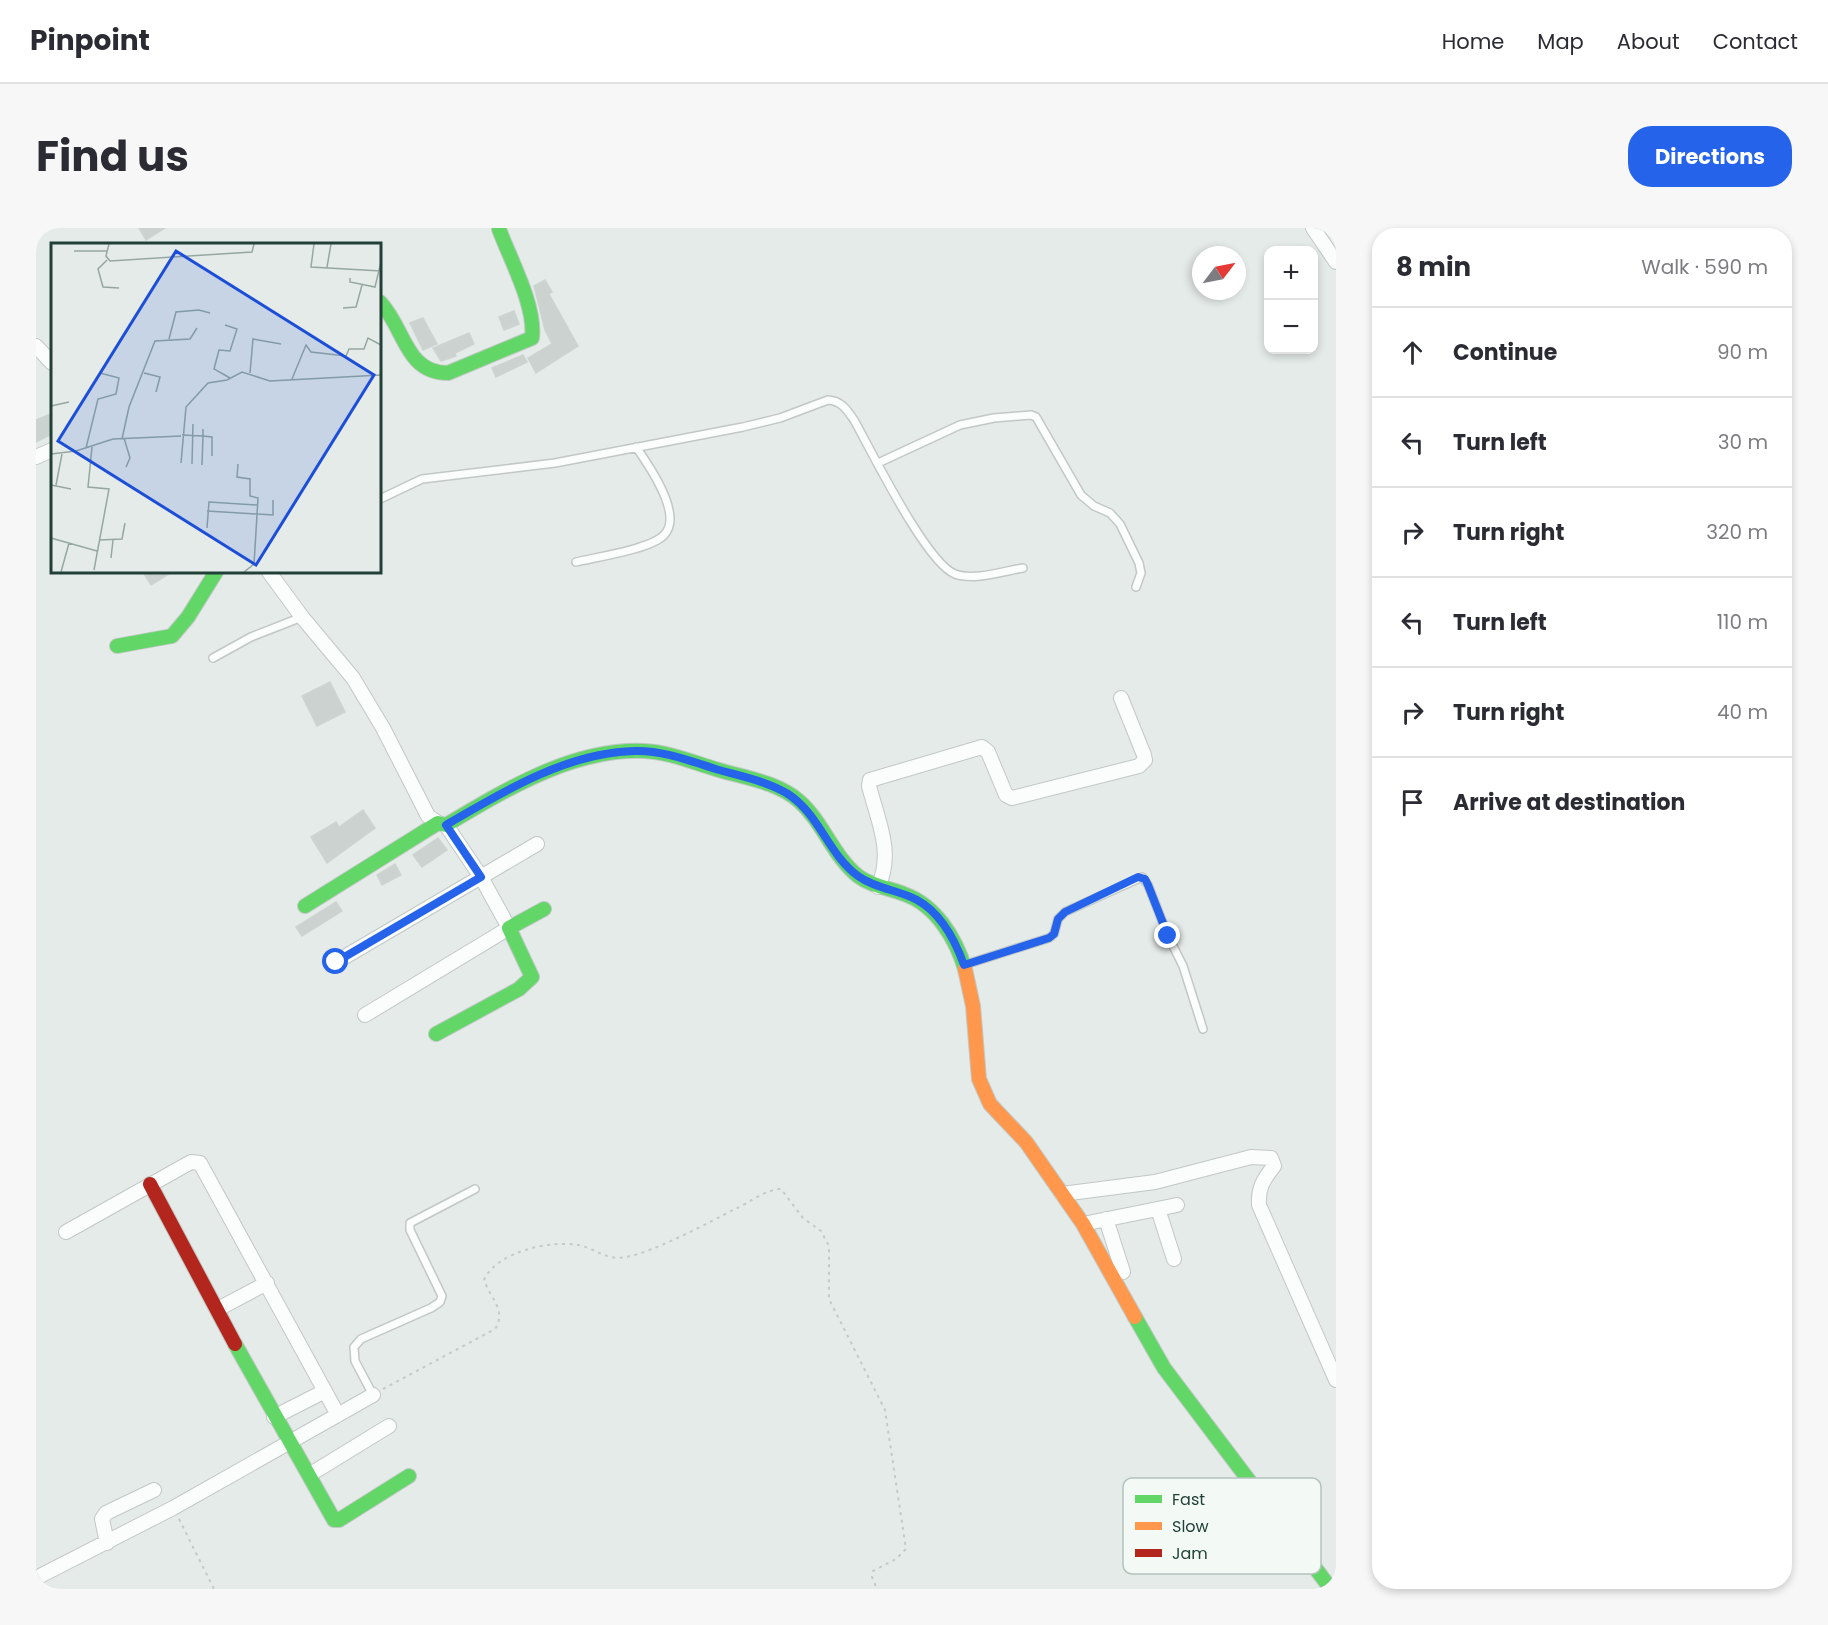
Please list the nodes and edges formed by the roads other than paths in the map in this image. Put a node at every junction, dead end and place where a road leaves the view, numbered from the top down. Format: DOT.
graph roads {
  1 [pos="1313,228"];
  2 [pos="499,229"];
  3 [pos="1332,246"];
  4 [pos="1336,262"];
  5 [pos="381,303"];
  6 [pos="36,346"];
  7 [pos="51,362"];
  8 [pos="636,447"];
  9 [pos="51,450"];
  10 [pos="36,458"];
  11 [pos="878,463"];
  12 [pos="381,499"];
  13 [pos="576,562"];
  14 [pos="1023,568"];
  15 [pos="215,573"];
  16 [pos="270,573"];
  17 [pos="1136,587"];
  18 [pos="302,617"];
  19 [pos="117,646"];
  20 [pos="213,658"];
  21 [pos="1121,698"];
  22 [pos="442,824"];
  23 [pos="537,844"];
  24 [pos="481,877"];
  25 [pos="878,887"];
  26 [pos="305,906"];
  27 [pos="544,909"];
  28 [pos="509,928"];
  29 [pos="336,962"];
  30 [pos="964,965"];
  31 [pos="365,1015"];
  32 [pos="1203,1029"];
  33 [pos="436,1034"];
  34 [pos="150,1184"];
  35 [pos="475,1189"];
  36 [pos="1062,1194"];
  37 [pos="1177,1205"];
  38 [pos="1158,1209"];
  39 [pos="1106,1219"];
  40 [pos="1083,1224"];
  41 [pos="66,1232"];
  42 [pos="1174,1259"];
  43 [pos="1123,1272"];
  44 [pos="267,1283"];
  45 [pos="218,1309"];
  46 [pos="1336,1380"];
  47 [pos="325,1391"];
  48 [pos="373,1395"];
  49 [pos="338,1415"];
  50 [pos="274,1417"];
  51 [pos="389,1426"];
  52 [pos="291,1443"];
  53 [pos="309,1475"];
  54 [pos="409,1476"];
  55 [pos="1247,1478"];
  56 [pos="154,1490"];
  57 [pos="107,1543"];
  58 [pos="1320,1574"];
  59 [pos="36,1578"];
  60 [pos="1331,1589"];
  1 -- 3 [label="street"];
  2 -- 5 [label="street"];
  3 -- 4 [label="street"];
  6 -- 7 [label="street"];
  8 -- 11 [label="lane"];
  8 -- 12 [label="lane"];
  8 -- 13 [label="lane"];
  9 -- 10 [label="street"];
  11 -- 14 [label="lane"];
  11 -- 17 [label="lane"];
  15 -- 19 [label="street"];
  16 -- 18 [label="street"];
  18 -- 20 [label="lane"];
  18 -- 22 [label="street"];
  21 -- 25 [label="street"];
  22 -- 24 [label="street"];
  22 -- 25 [label="street"];
  22 -- 26 [label="street"];
  23 -- 24 [label="street"];
  24 -- 28 [label="street"];
  24 -- 29 [label="street"];
  25 -- 30 [label="street"];
  27 -- 28 [label="street"];
  28 -- 31 [label="street"];
  28 -- 33 [label="street"];
  30 -- 32 [label="lane"];
  30 -- 36 [label="street"];
  34 -- 41 [label="street"];
  34 -- 44 [label="street"];
  34 -- 45 [label="street"];
  35 -- 48 [label="lane"];
  36 -- 40 [label="street"];
  36 -- 46 [label="street"];
  37 -- 38 [label="street"];
  38 -- 39 [label="street"];
  38 -- 42 [label="street"];
  39 -- 40 [label="street"];
  39 -- 43 [label="street"];
  40 -- 55 [label="street"];
  44 -- 45 [label="street"];
  44 -- 47 [label="street"];
  45 -- 50 [label="street"];
  47 -- 49 [label="street"];
  47 -- 50 [label="street"];
  48 -- 49 [label="street"];
  49 -- 52 [label="street"];
  50 -- 52 [label="street"];
  51 -- 53 [label="street"];
  52 -- 53 [label="street"];
  52 -- 57 [label="street"];
  53 -- 54 [label="street"];
  56 -- 57 [label="street"];
  57 -- 59 [label="street"];
  58 -- 60 [label="street"];
}
